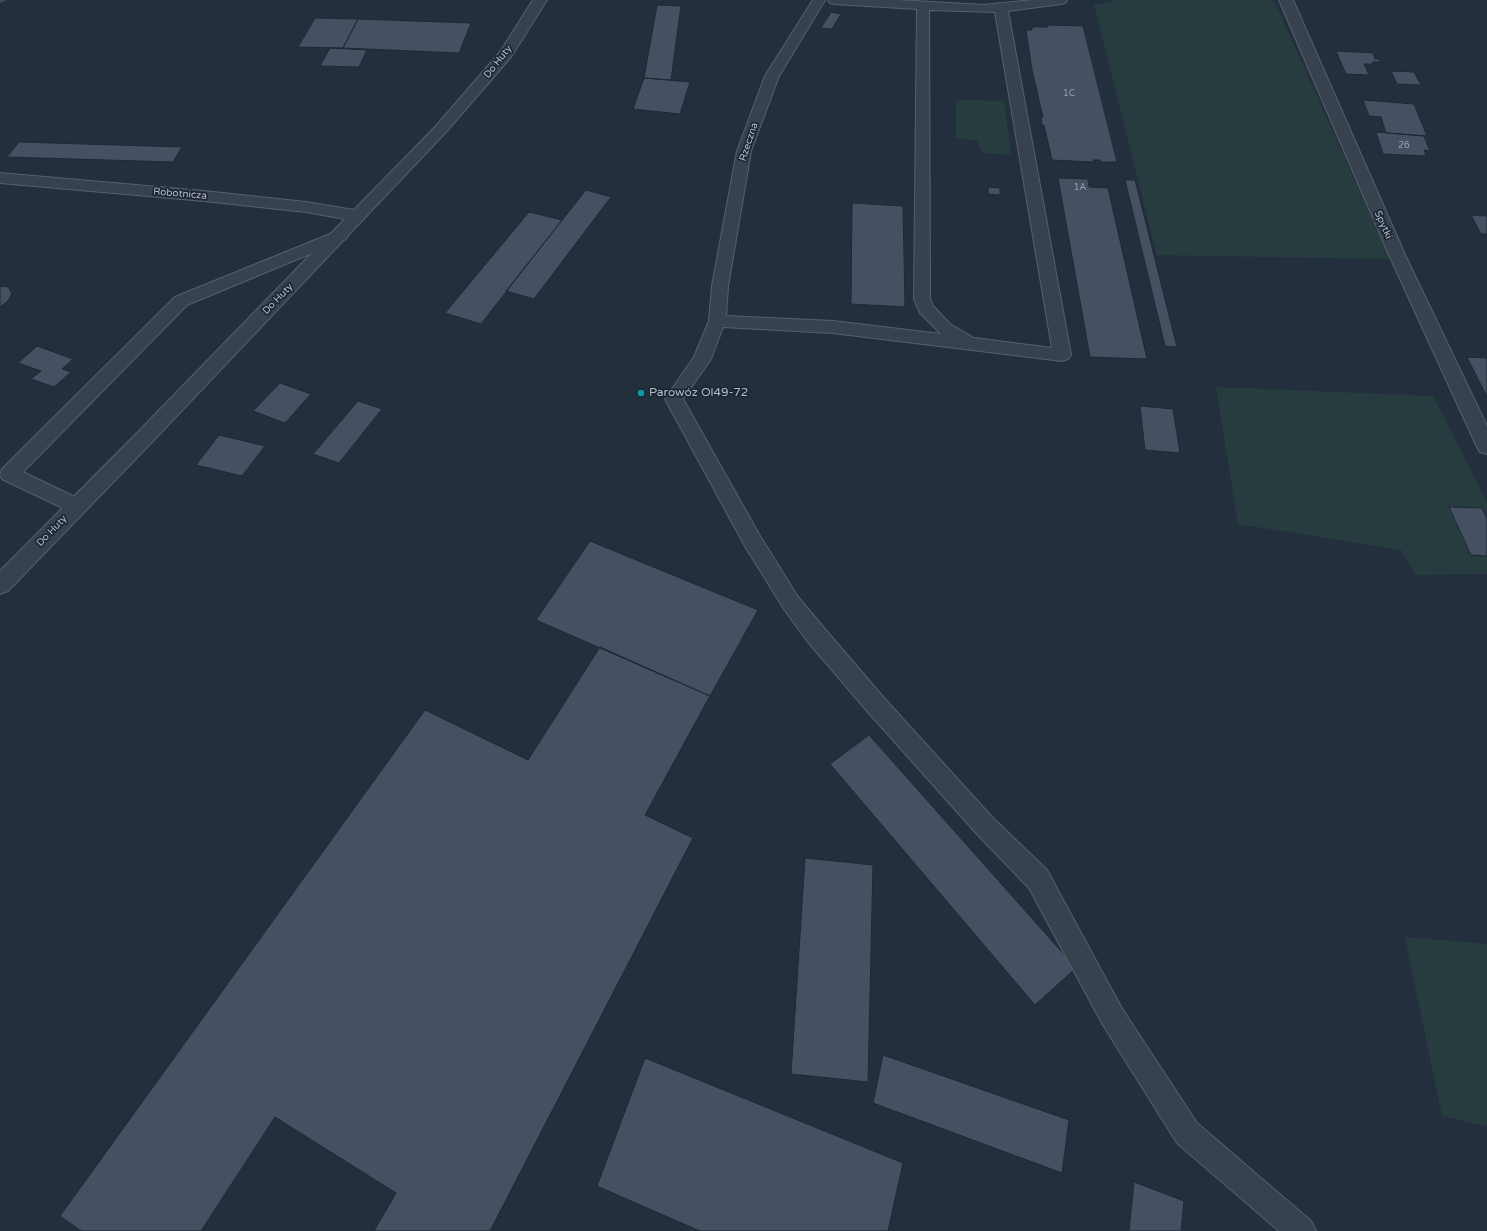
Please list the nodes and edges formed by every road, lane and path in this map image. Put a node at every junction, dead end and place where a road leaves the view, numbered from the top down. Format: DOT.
graph roads {
  1 [pos="540,0"];
  2 [pos="819,0"];
  3 [pos="834,0"];
  4 [pos="1061,0"];
  5 [pos="1286,0"];
  6 [pos="886,2"];
  7 [pos="922,6"];
  8 [pos="1001,8"];
  9 [pos="0,178"];
  10 [pos="359,216"];
  11 [pos="340,235"];
  12 [pos="717,321"];
  13 [pos="971,344"];
  14 [pos="1487,447"];
  15 [pos="76,506"];
  16 [pos="0,585"];
  17 [pos="1302,1231"];
  1 -- 10 [label="street, Do Huty"];
  2 -- 12 [label="lane, Rzeczna"];
  3 -- 6 [label="lane"];
  4 -- 8 [label="lane"];
  5 -- 14 [label="street, Spytki"];
  6 -- 7 [label="lane"];
  7 -- 8 [label="lane"];
  7 -- 13 [label="lane"];
  8 -- 13 [label="lane"];
  9 -- 10 [label="street, Robotnicza"];
  10 -- 11 [label="street, Do Huty"];
  11 -- 15 [label="street, Do Huty"];
  11 -- 15 [label="lane"];
  12 -- 13 [label="lane"];
  12 -- 17 [label="lane, Rzeczna"];
  15 -- 16 [label="street, Do Huty"];
}
